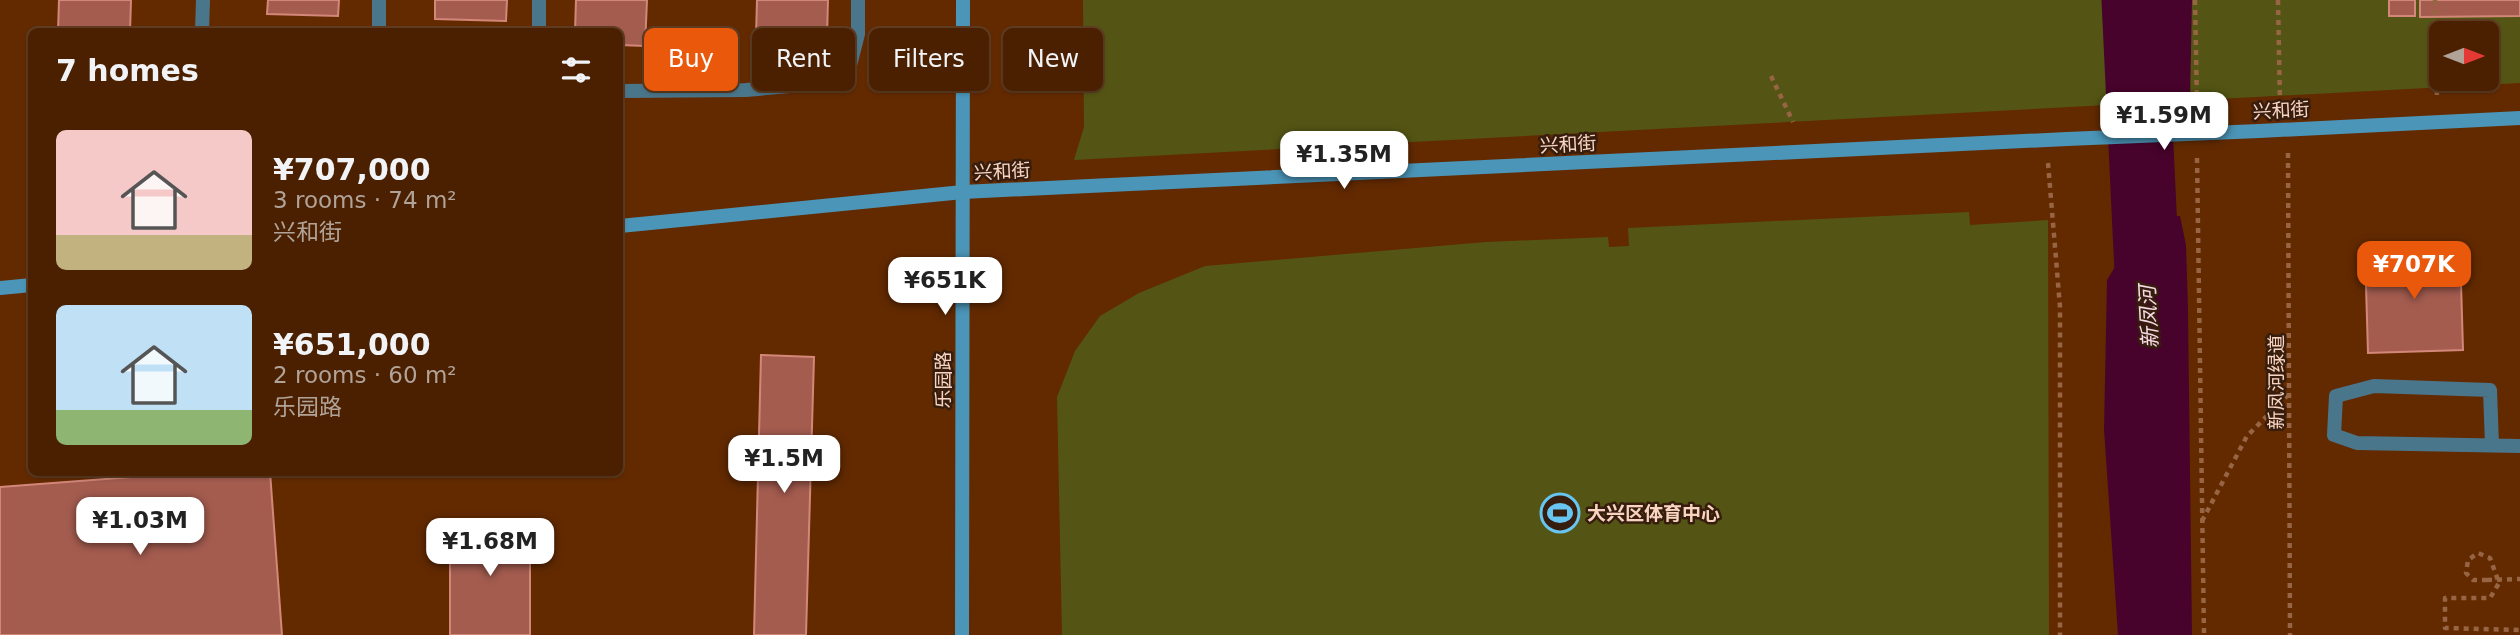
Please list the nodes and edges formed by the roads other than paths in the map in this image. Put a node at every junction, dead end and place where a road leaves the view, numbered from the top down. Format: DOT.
graph roads {
  1 [pos="203,0"];
  2 [pos="379,0"];
  3 [pos="539,0"];
  4 [pos="858,0"];
  5 [pos="963,0"];
  6 [pos="202,28"];
  7 [pos="379,28"];
  8 [pos="539,28"];
  9 [pos="623,91"];
  10 [pos="2520,118"];
  11 [pos="963,192"];
  12 [pos="623,226"];
  13 [pos="28,285"];
  14 [pos="0,288"];
  15 [pos="2492,445"];
  16 [pos="2520,446"];
  17 [pos="962,635"];
  1 -- 6 [label="lane"];
  2 -- 7 [label="lane"];
  3 -- 8 [label="lane"];
  4 -- 9 [label="lane"];
  5 -- 11 [label="street, 乐园路"];
  10 -- 11 [label="street, 兴和街, bridge"];
  11 -- 12 [label="street, 兴和街"];
  11 -- 17 [label="street, 乐园路"];
  13 -- 14 [label="street"];
  15 -- 15 [label="lane"];
  15 -- 16 [label="lane"];
}
